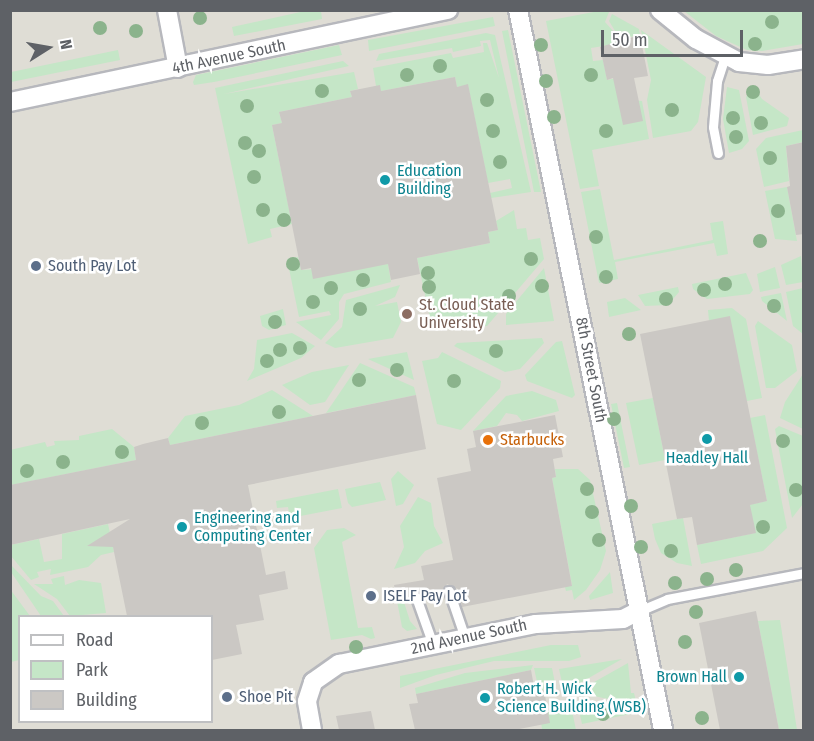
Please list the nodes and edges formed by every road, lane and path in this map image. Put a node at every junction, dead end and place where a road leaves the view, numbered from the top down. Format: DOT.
graph roads {
  1 [pos="167,10"];
  2 [pos="448,10"];
  3 [pos="518,10"];
  4 [pos="660,10"];
  5 [pos="725,56"];
  6 [pos="804,59"];
  7 [pos="178,68"];
  8 [pos="10,102"];
  9 [pos="718,153"];
  10 [pos="804,573"];
  11 [pos="449,591"];
  12 [pos="416,597"];
  13 [pos="639,611"];
  14 [pos="465,638"];
  15 [pos="433,645"];
  16 [pos="312,730"];
  17 [pos="663,730"];
  1 -- 7 [label="street"];
  2 -- 7 [label="street, 4th Avenue South"];
  3 -- 13 [label="street, 8th Street South"];
  4 -- 5 [label="street"];
  5 -- 6 [label="street"];
  5 -- 9 [label="lane"];
  7 -- 8 [label="street, 4th Avenue South"];
  10 -- 13 [label="lane"];
  11 -- 14 [label="lane"];
  12 -- 15 [label="lane"];
  13 -- 14 [label="street, 2nd Avenue South"];
  13 -- 17 [label="street, 8th Street South"];
  14 -- 15 [label="street, 2nd Avenue South"];
  15 -- 16 [label="street, 2nd Avenue South"];
}
